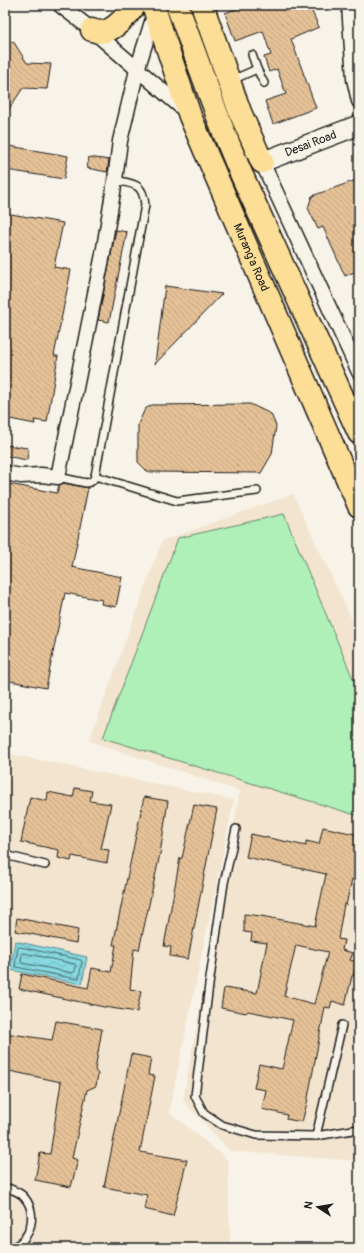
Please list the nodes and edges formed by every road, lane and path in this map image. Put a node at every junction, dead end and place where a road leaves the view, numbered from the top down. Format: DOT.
graph roads {
  1 [pos="60,5"];
  2 [pos="177,5"];
  3 [pos="202,5"];
  4 [pos="349,5"];
  5 [pos="148,7"];
  6 [pos="92,30"];
  7 [pos="252,55"];
  8 [pos="257,69"];
  9 [pos="137,70"];
  10 [pos="230,81"];
  11 [pos="264,83"];
  12 [pos="359,101"];
  13 [pos="190,116"];
  14 [pos="359,125"];
  15 [pos="262,162"];
  16 [pos="115,180"];
  17 [pos="359,372"];
  18 [pos="359,433"];
  19 [pos="5,473"];
  20 [pos="95,476"];
  21 [pos="58,477"];
  22 [pos="257,491"];
  23 [pos="359,506"];
  24 [pos="236,829"];
  25 [pos="5,855"];
  26 [pos="45,865"];
  27 [pos="342,1025"];
  28 [pos="359,1129"];
  29 [pos="316,1136"];
  30 [pos="5,1187"];
  31 [pos="11,1248"];
  1 -- 6 [label="street"];
  2 -- 18 [label="main road, Murang'a Road"];
  3 -- 10 [label="main road"];
  4 -- 12 [label="street"];
  5 -- 6 [label="main road"];
  5 -- 9 [label="street"];
  5 -- 13 [label="main road, Murang'a Road"];
  6 -- 9 [label="street"];
  7 -- 8 [label="lane"];
  8 -- 10 [label="lane"];
  8 -- 11 [label="lane"];
  9 -- 13 [label="street"];
  9 -- 16 [label="street"];
  10 -- 15 [label="main road"];
  13 -- 23 [label="main road, Murang'a Road"];
  14 -- 15 [label="main road, Desai Road"];
  15 -- 17 [label="street"];
  16 -- 20 [label="lane"];
  16 -- 21 [label="street"];
  19 -- 21 [label="street"];
  20 -- 21 [label="lane"];
  20 -- 22 [label="lane"];
  24 -- 29 [label="lane"];
  25 -- 26 [label="lane"];
  27 -- 29 [label="lane"];
  28 -- 29 [label="lane"];
  30 -- 31 [label="lane"];
}
